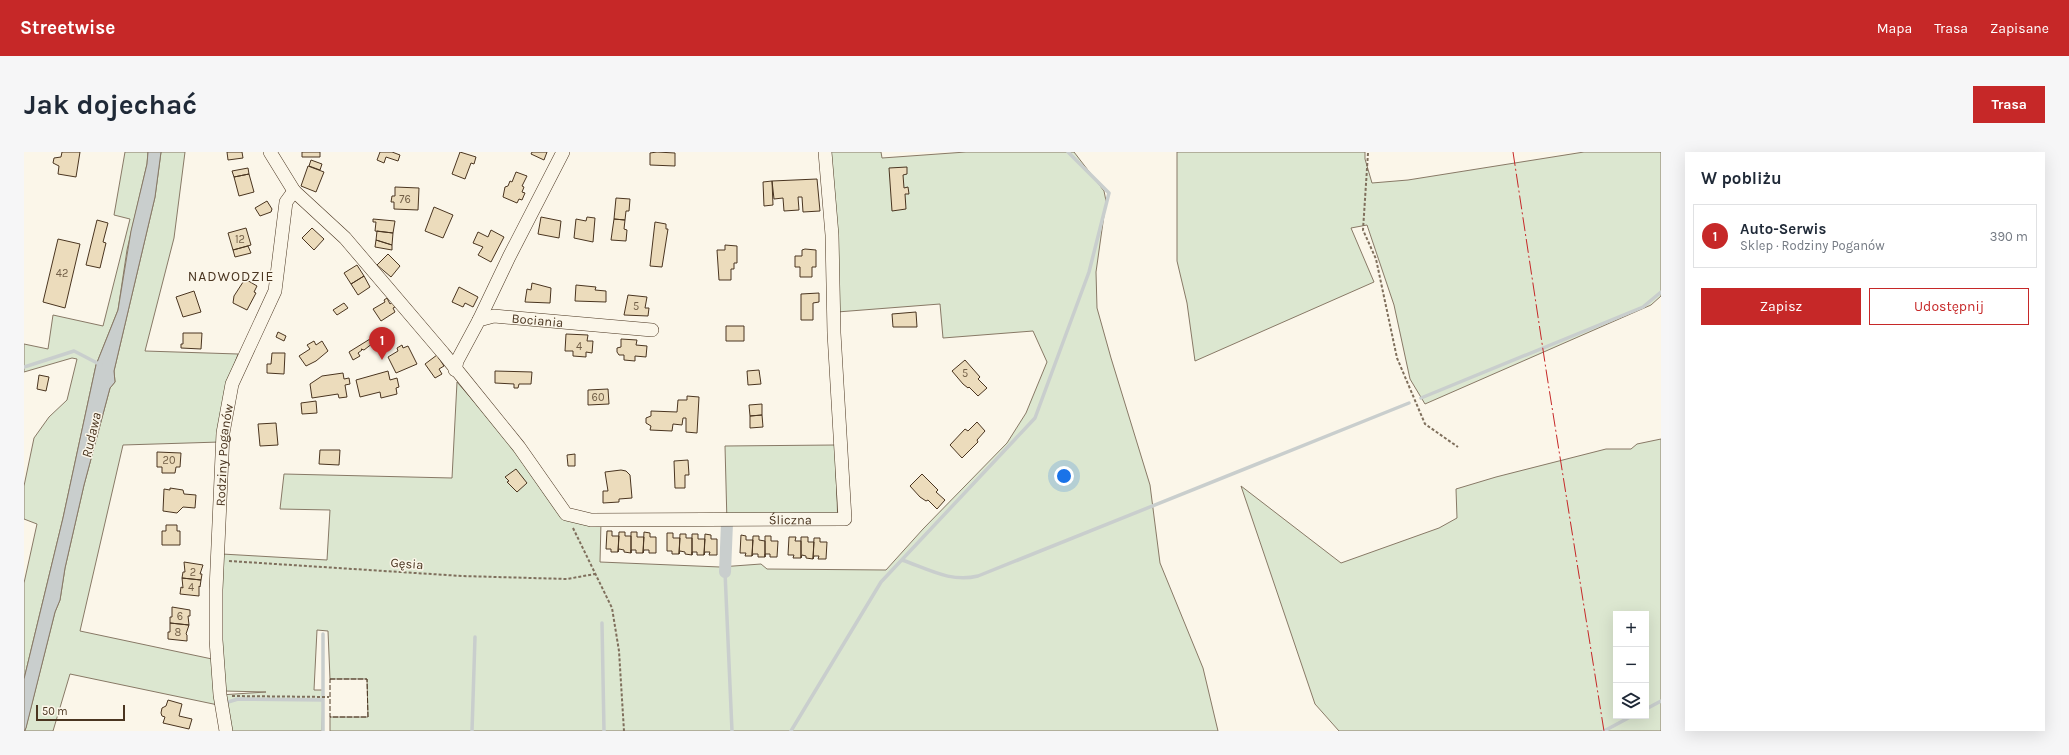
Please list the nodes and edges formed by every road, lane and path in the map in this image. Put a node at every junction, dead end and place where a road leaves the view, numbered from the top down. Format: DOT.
graph roads {
  1 [pos="270,152"];
  2 [pos="563,152"];
  3 [pos="825,152"];
  4 [pos="1368,153"];
  5 [pos="294,191"];
  6 [pos="479,320"];
  7 [pos="652,330"];
  8 [pos="455,370"];
  9 [pos="1458,447"];
  10 [pos="570,516"];
  11 [pos="218,560"];
  12 [pos="595,574"];
  13 [pos="232,696"];
  14 [pos="328,697"];
  15 [pos="226,731"];
  16 [pos="624,731"];
  1 -- 5 [label="street"];
  2 -- 6 [label="street"];
  3 -- 10 [label="street, Śliczna"];
  4 -- 9 [label="path"];
  5 -- 8 [label="street"];
  5 -- 11 [label="street, Rodziny Poganów"];
  6 -- 7 [label="street, Bociania"];
  6 -- 8 [label="street"];
  8 -- 10 [label="street"];
  10 -- 12 [label="path"];
  11 -- 12 [label="path, Gęsia"];
  11 -- 15 [label="street, Rodziny Poganów"];
  12 -- 16 [label="path"];
  13 -- 14 [label="path"];
}
